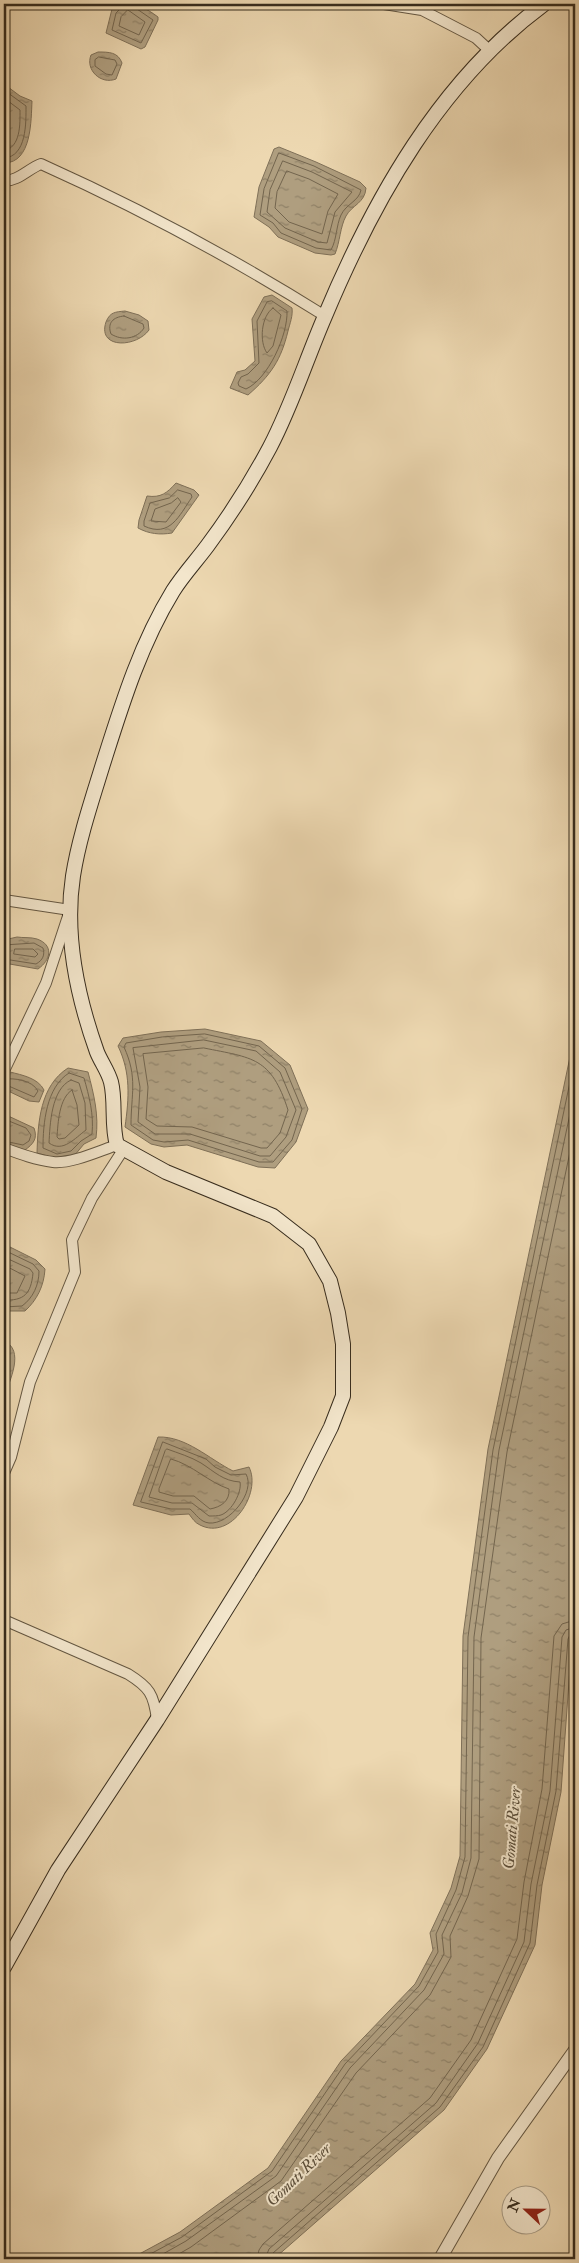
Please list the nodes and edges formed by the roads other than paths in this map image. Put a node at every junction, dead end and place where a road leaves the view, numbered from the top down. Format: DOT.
graph roads {
  1 [pos="384,4"];
  2 [pos="544,4"];
  3 [pos="489,50"];
  4 [pos="4,181"];
  5 [pos="325,316"];
  6 [pos="4,900"];
  7 [pos="70,910"];
  8 [pos="4,1071"];
  9 [pos="4,1148"];
  10 [pos="120,1148"];
  11 [pos="4,1473"];
  12 [pos="4,1620"];
  13 [pos="157,1720"];
  14 [pos="4,1966"];
  15 [pos="575,2050"];
  16 [pos="440,2259"];
  1 -- 3 [label="street"];
  2 -- 3 [label="main road"];
  3 -- 5 [label="main road"];
  4 -- 5 [label="street"];
  5 -- 7 [label="main road"];
  6 -- 7 [label="street"];
  7 -- 8 [label="street"];
  7 -- 10 [label="main road"];
  9 -- 10 [label="street"];
  10 -- 11 [label="street"];
  10 -- 13 [label="main road"];
  12 -- 13 [label="street"];
  13 -- 14 [label="main road"];
  15 -- 16 [label="street"];
}
